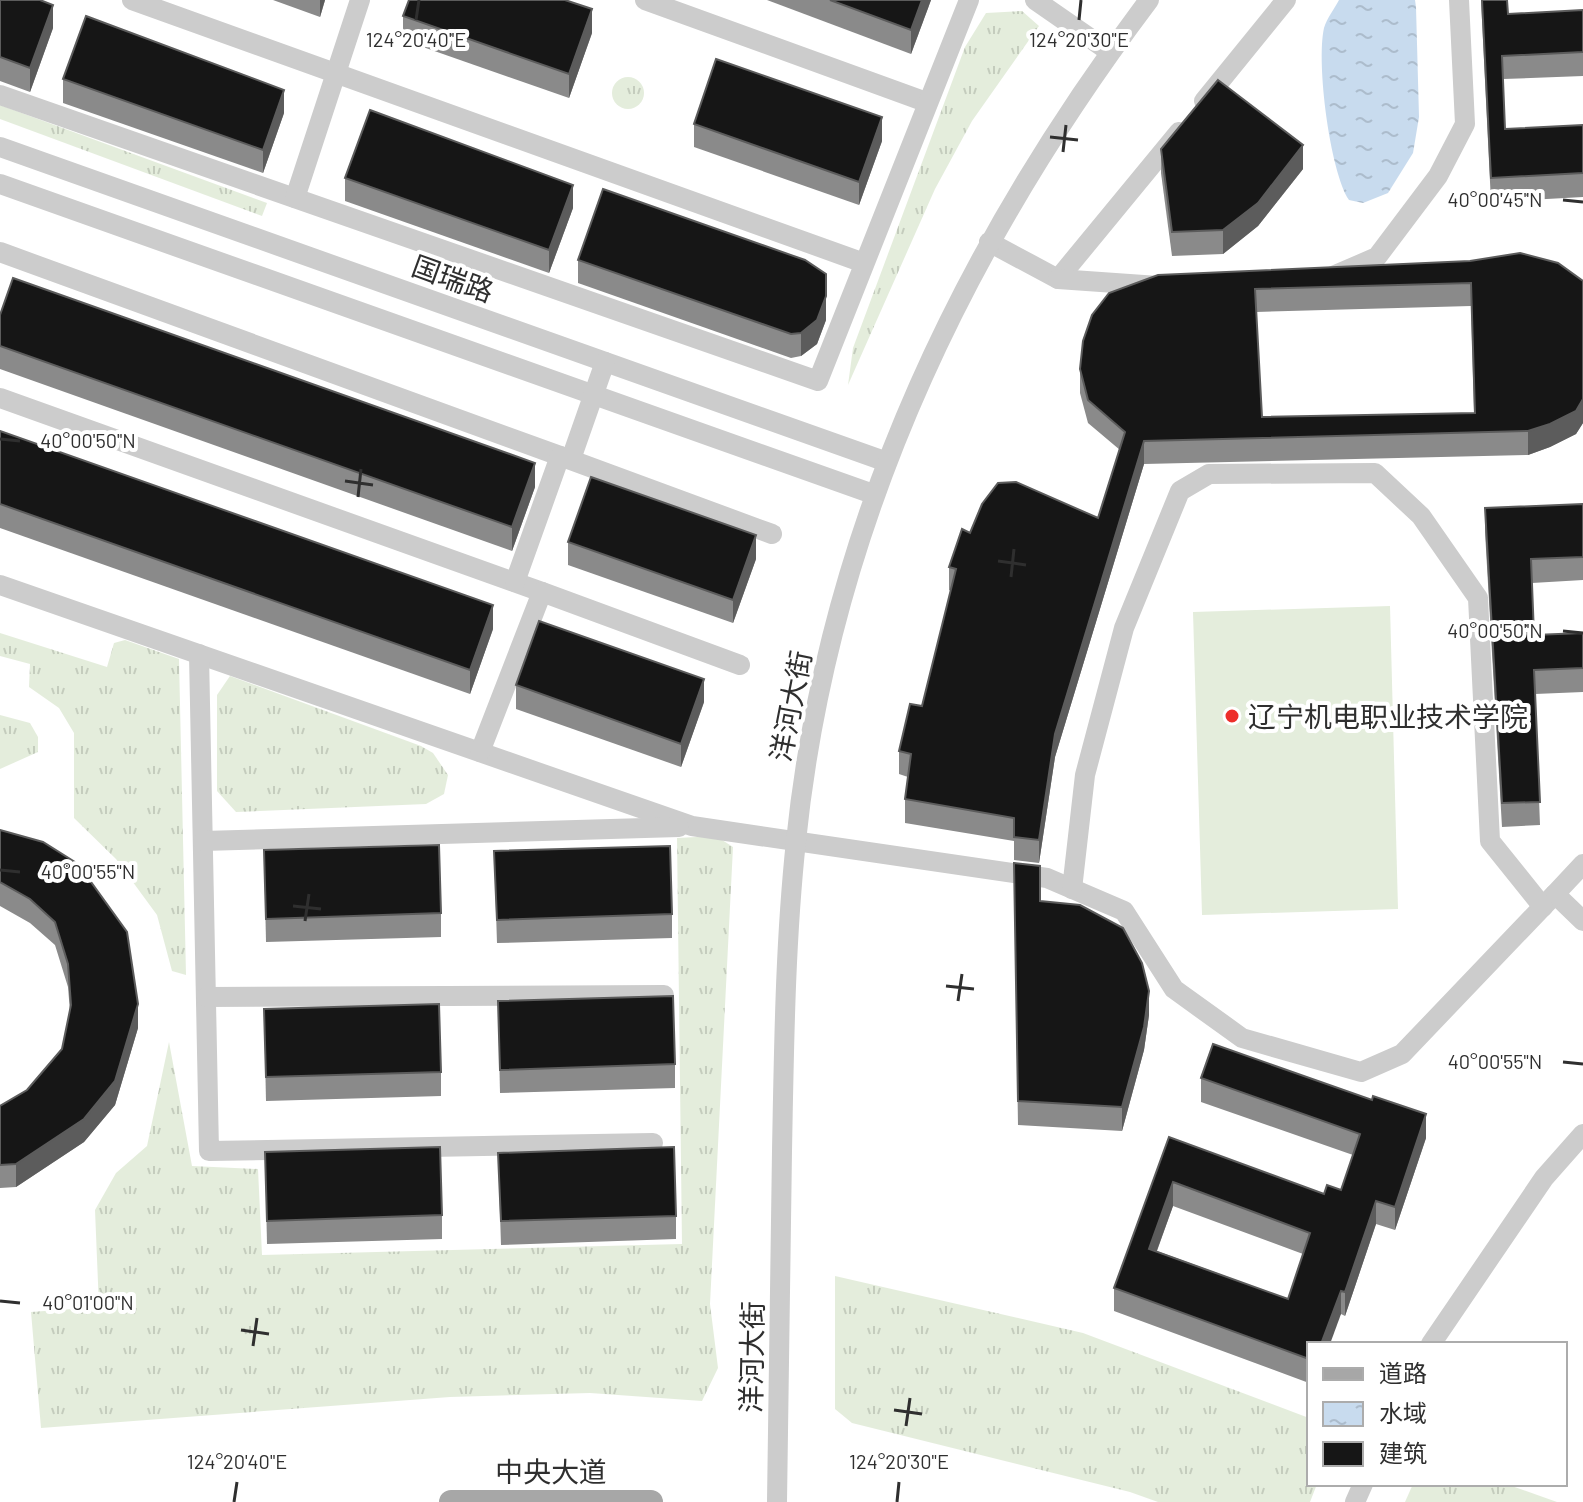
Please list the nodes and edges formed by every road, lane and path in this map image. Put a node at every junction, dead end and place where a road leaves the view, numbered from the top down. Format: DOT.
graph roads {
  1 [pos="132,0"];
  2 [pos="360,0"];
  3 [pos="645,0"];
  4 [pos="969,0"];
  5 [pos="1035,0"];
  6 [pos="1149,0"];
  7 [pos="1286,0"];
  8 [pos="1459,0"];
  9 [pos="1110,52"];
  10 [pos="336,73"];
  11 [pos="0,95"];
  12 [pos="926,102"];
  13 [pos="0,147"];
  14 [pos="0,184"];
  15 [pos="295,198"];
  16 [pos="989,242"];
  17 [pos="0,252"];
  18 [pos="864,263"];
  19 [pos="1058,279"];
  20 [pos="1315,279"];
  21 [pos="1178,286"];
  22 [pos="605,362"];
  23 [pos="594,395"];
  24 [pos="0,398"];
  25 [pos="565,458"];
  26 [pos="887,462"];
  27 [pos="873,494"];
  28 [pos="772,534"];
  29 [pos="515,582"];
  30 [pos="0,585"];
  31 [pos="542,592"];
  32 [pos="199,654"];
  33 [pos="740,665"];
  34 [pos="480,752"];
  35 [pos="692,826"];
  36 [pos="796,839"];
  37 [pos="203,841"];
  38 [pos="1583,864"];
  39 [pos="1072,889"];
  40 [pos="1549,901"];
  41 [pos="1583,921"];
  42 [pos="664,995"];
  43 [pos="206,997"];
  44 [pos="1583,1134"];
  45 [pos="653,1143"];
  46 [pos="1432,1342"];
  47 [pos="451,1502"];
  48 [pos="651,1502"];
  49 [pos="777,1502"];
  1 -- 10 [label="street"];
  2 -- 10 [label="street"];
  3 -- 12 [label="street"];
  4 -- 12 [label="street"];
  5 -- 9 [label="street"];
  6 -- 9 [label="street, 洋河大街"];
  7 -- 19 [label="street"];
  8 -- 20 [label="street"];
  9 -- 16 [label="street, 洋河大街"];
  10 -- 15 [label="street"];
  10 -- 18 [label="street"];
  11 -- 15 [label="street"];
  12 -- 18 [label="street"];
  13 -- 22 [label="street, 国瑞路"];
  14 -- 23 [label="street"];
  15 -- 18 [label="street"];
  16 -- 19 [label="street"];
  16 -- 26 [label="street, 洋河大街"];
  17 -- 25 [label="street"];
  19 -- 21 [label="street"];
  22 -- 23 [label="street"];
  22 -- 26 [label="street, 国瑞路"];
  23 -- 25 [label="street"];
  23 -- 27 [label="street"];
  24 -- 29 [label="street"];
  25 -- 28 [label="street"];
  25 -- 29 [label="street"];
  26 -- 27 [label="street, 洋河大街"];
  27 -- 36 [label="street, 洋河大街"];
  29 -- 31 [label="street"];
  30 -- 32 [label="street"];
  31 -- 33 [label="street"];
  31 -- 34 [label="street"];
  32 -- 34 [label="street"];
  32 -- 37 [label="street"];
  34 -- 35 [label="street"];
  35 -- 36 [label="street"];
  35 -- 37 [label="street"];
  36 -- 39 [label="street"];
  36 -- 49 [label="street, 洋河大街"];
  37 -- 43 [label="street"];
  38 -- 40 [label="street"];
  39 -- 40 [label="street"];
  39 -- 40 [label="street"];
  40 -- 41 [label="street"];
  42 -- 43 [label="street"];
  43 -- 45 [label="street"];
  44 -- 46 [label="street"];
  47 -- 48 [label="main road, 中央大道"];
}
